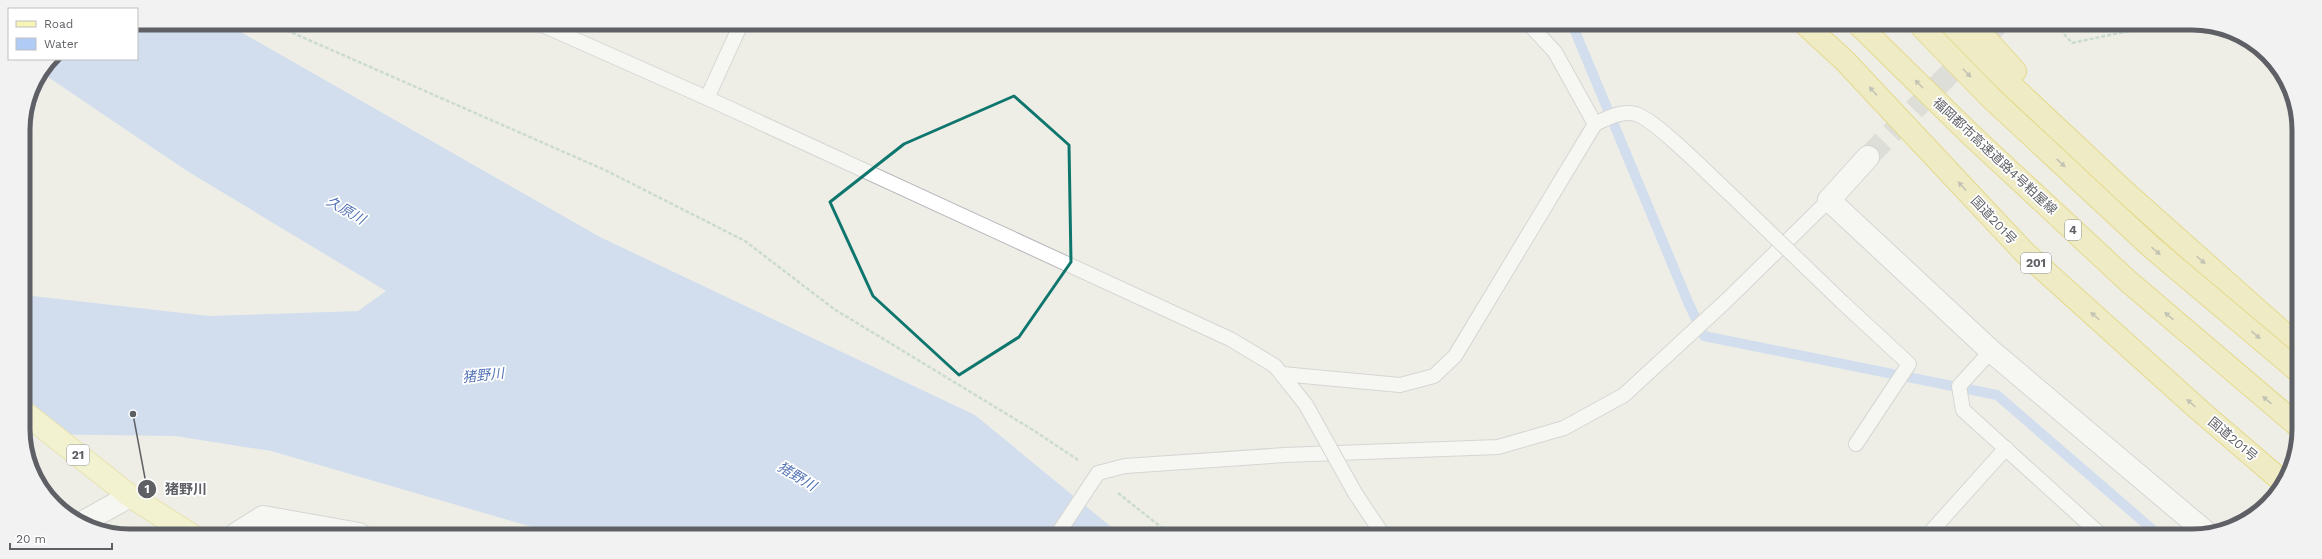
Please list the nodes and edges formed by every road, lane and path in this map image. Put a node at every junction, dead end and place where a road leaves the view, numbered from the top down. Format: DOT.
graph roads {
  1 [pos="286,30"];
  2 [pos="554,30"];
  3 [pos="738,30"];
  4 [pos="1535,30"];
  5 [pos="1811,30"];
  6 [pos="1864,30"];
  7 [pos="1925,30"];
  8 [pos="1952,30"];
  9 [pos="1978,30"];
  10 [pos="2061,30"];
  11 [pos="2132,30"];
  12 [pos="707,98"];
  13 [pos="1595,124"];
  14 [pos="1868,157"];
  15 [pos="2124,191"];
  16 [pos="1829,200"];
  17 [pos="2292,341"];
  18 [pos="1991,351"];
  19 [pos="2292,366"];
  20 [pos="1282,374"];
  21 [pos="30,417"];
  22 [pos="2292,422"];
  23 [pos="1856,444"];
  24 [pos="2006,448"];
  25 [pos="1095,479"];
  26 [pos="2279,479"];
  27 [pos="130,496"];
  28 [pos="88,519"];
  29 [pos="182,529"];
  30 [pos="244,529"];
  31 [pos="330,529"];
  32 [pos="1061,529"];
  33 [pos="1163,529"];
  34 [pos="1379,529"];
  35 [pos="1933,529"];
  36 [pos="2094,529"];
  37 [pos="2202,529"];
  1 -- 25 [label="path"];
  2 -- 12 [label="lane"];
  3 -- 12 [label="lane"];
  4 -- 13 [label="lane"];
  26 -- 5 [label="highway, 国道201号 / 201, one-way"];
  22 -- 6 [label="highway, 福岡都市高速道路4号粕屋線 / 4, one-way, bridge"];
  7 -- 19 [label="highway, one-way, bridge"];
  8 -- 15 [label="highway"];
  9 -- 15 [label="highway"];
  10 -- 11 [label="path"];
  12 -- 20 [label="lane"];
  13 -- 20 [label="lane"];
  13 -- 23 [label="lane, bridge"];
  14 -- 16 [label="street"];
  15 -- 17 [label="highway, one-way"];
  16 -- 18 [label="street"];
  16 -- 25 [label="lane"];
  18 -- 24 [label="lane"];
  18 -- 37 [label="street"];
  20 -- 34 [label="lane, bridge"];
  21 -- 27 [label="main road, 21"];
  24 -- 35 [label="lane"];
  24 -- 36 [label="lane"];
  25 -- 32 [label="lane"];
  25 -- 33 [label="path"];
  27 -- 28 [label="street"];
  27 -- 29 [label="main road, 21"];
  30 -- 31 [label="street"];
}
